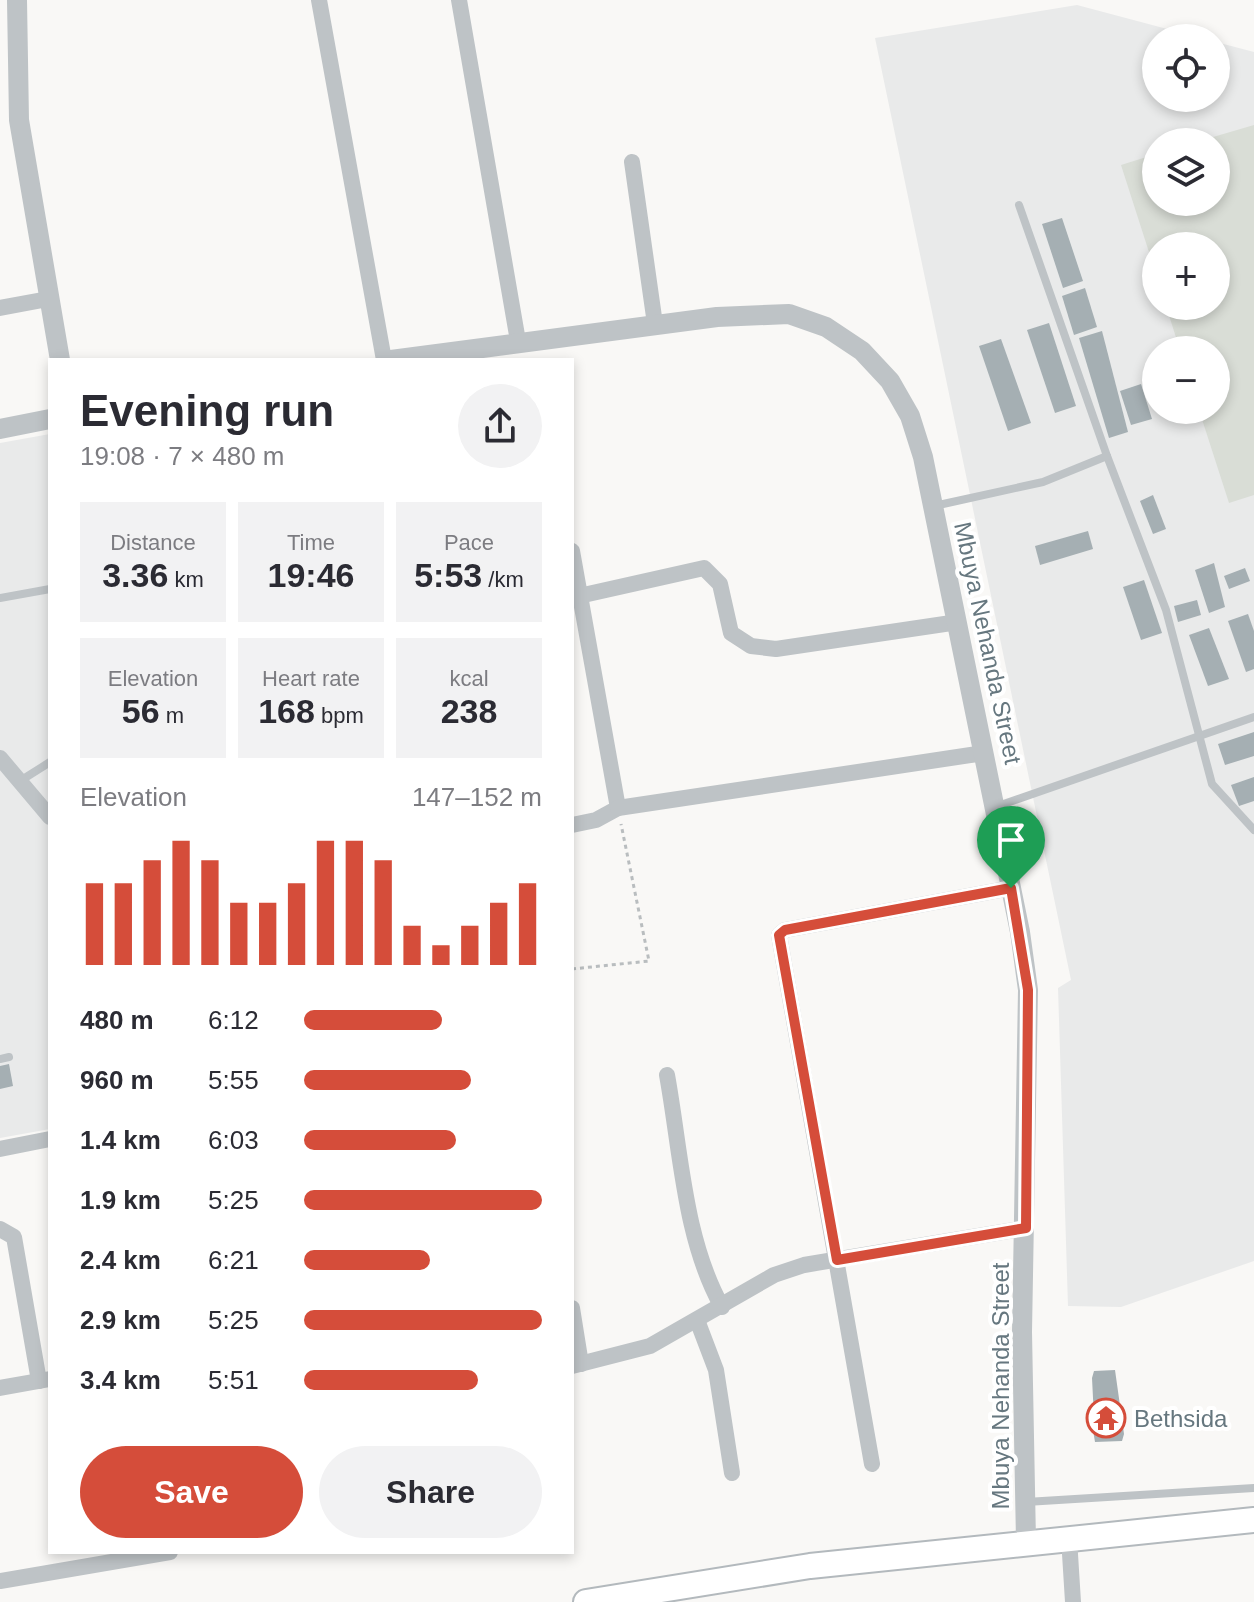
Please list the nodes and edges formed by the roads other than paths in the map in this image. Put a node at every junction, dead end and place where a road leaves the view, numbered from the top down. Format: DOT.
graph roads {
  1 [pos="17,0"];
  2 [pos="319,0"];
  3 [pos="459,0"];
  4 [pos="632,162"];
  5 [pos="1019,205"];
  6 [pos="48,299"];
  7 [pos="0,308"];
  8 [pos="655,324"];
  9 [pos="518,341"];
  10 [pos="60,358"];
  11 [pos="384,358"];
  12 [pos="404,358"];
  13 [pos="48,419"];
  14 [pos="0,429"];
  15 [pos="1107,456"];
  16 [pos="933,507"];
  17 [pos="574,564"];
  18 [pos="48,589"];
  19 [pos="579,596"];
  20 [pos="0,598"];
  21 [pos="958,622"];
  22 [pos="1254,717"];
  23 [pos="1202,736"];
  24 [pos="984,753"];
  25 [pos="0,758"];
  26 [pos="48,763"];
  27 [pos="20,781"];
  28 [pos="995,807"];
  29 [pos="618,808"];
  30 [pos="48,815"];
  31 [pos="574,825"];
  32 [pos="1254,830"];
  33 [pos="1011,888"];
  34 [pos="667,1075"];
  35 [pos="48,1139"];
  36 [pos="0,1149"];
  37 [pos="1026,1228"];
  38 [pos="0,1229"];
  39 [pos="837,1260"];
  40 [pos="722,1307"];
  41 [pos="697,1320"];
  42 [pos="574,1331"];
  43 [pos="577,1365"];
  44 [pos="44,1380"];
  45 [pos="0,1388"];
  46 [pos="872,1464"];
  47 [pos="732,1473"];
  48 [pos="1254,1488"];
  49 [pos="1026,1502"];
  50 [pos="1254,1520"];
  51 [pos="1069,1538"];
  52 [pos="1026,1541"];
  53 [pos="158,1554"];
  54 [pos="0,1581"];
  55 [pos="586,1602"];
  56 [pos="1073,1602"];
  1 -- 6 [label="street"];
  2 -- 11 [label="street"];
  3 -- 9 [label="street"];
  4 -- 8 [label="street"];
  5 -- 15 [label="lane"];
  6 -- 7 [label="street"];
  6 -- 10 [label="street"];
  8 -- 9 [label="street, Mbuya Nehanda Street"];
  8 -- 16 [label="street, Mbuya Nehanda Street"];
  9 -- 12 [label="street, Mbuya Nehanda Street"];
  13 -- 14 [label="street"];
  15 -- 16 [label="lane"];
  15 -- 23 [label="lane"];
  16 -- 21 [label="street, Mbuya Nehanda Street"];
  17 -- 19 [label="street"];
  18 -- 20 [label="lane"];
  19 -- 21 [label="street"];
  19 -- 29 [label="street"];
  21 -- 24 [label="street, Mbuya Nehanda Street"];
  22 -- 23 [label="lane"];
  23 -- 28 [label="lane"];
  23 -- 32 [label="lane"];
  24 -- 28 [label="street, Mbuya Nehanda Street"];
  24 -- 29 [label="street"];
  25 -- 27 [label="street"];
  26 -- 27 [label="lane"];
  27 -- 30 [label="street"];
  28 -- 33 [label="street, Mbuya Nehanda Street"];
  29 -- 31 [label="street"];
  33 -- 37 [label="street, Mbuya Nehanda Street"];
  33 -- 39 [label="street"];
  34 -- 40 [label="street"];
  35 -- 36 [label="street"];
  37 -- 39 [label="street"];
  37 -- 49 [label="street, Mbuya Nehanda Street"];
  38 -- 44 [label="street"];
  39 -- 40 [label="street"];
  39 -- 46 [label="street"];
  40 -- 41 [label="street"];
  41 -- 43 [label="street"];
  41 -- 47 [label="street"];
  42 -- 43 [label="street"];
  44 -- 45 [label="street"];
  48 -- 49 [label="lane"];
  49 -- 52 [label="street, Mbuya Nehanda Street"];
  50 -- 51 [label="main road"];
  51 -- 52 [label="main road"];
  51 -- 56 [label="street"];
  52 -- 55 [label="main road"];
  53 -- 54 [label="street"];
}
